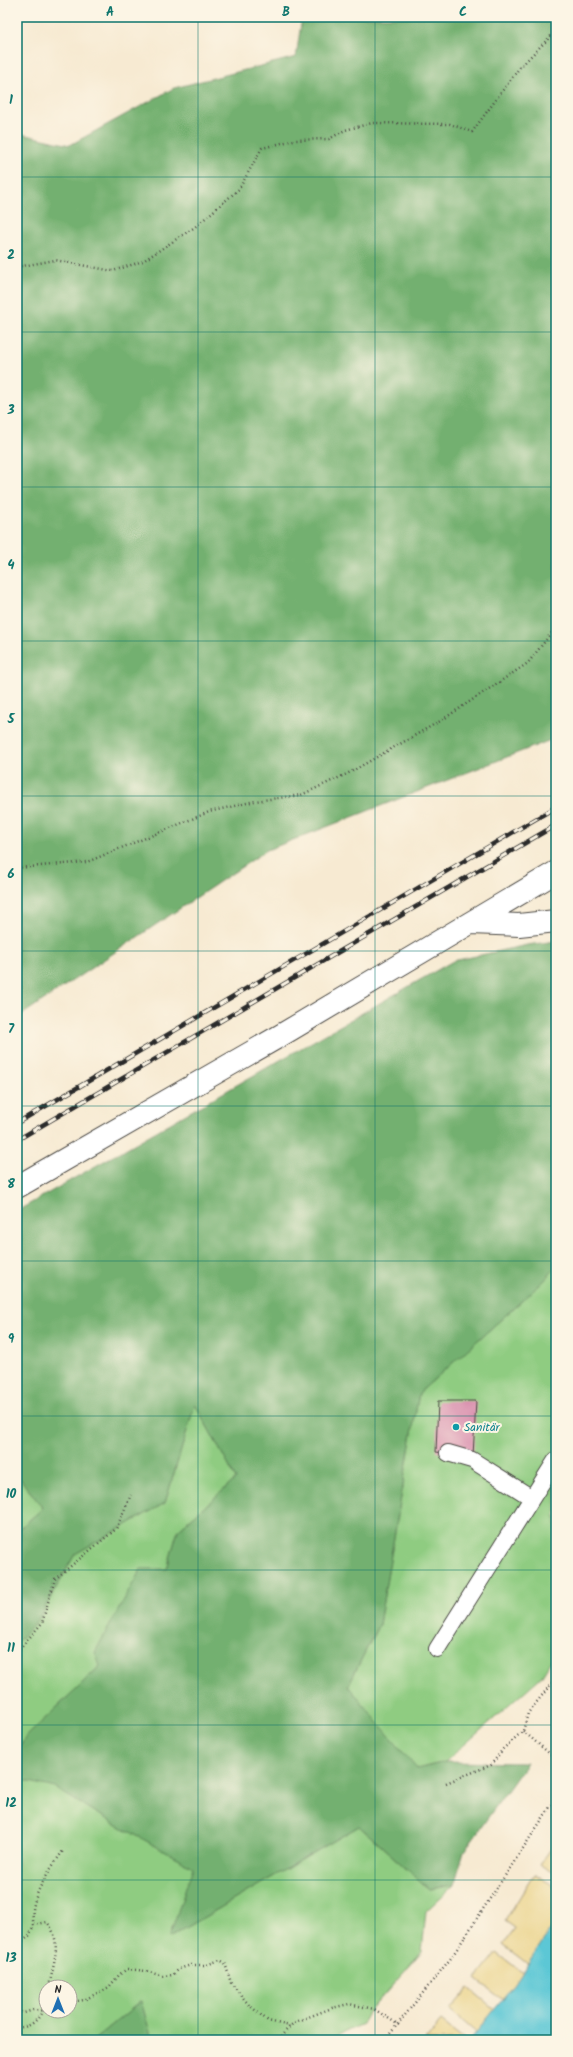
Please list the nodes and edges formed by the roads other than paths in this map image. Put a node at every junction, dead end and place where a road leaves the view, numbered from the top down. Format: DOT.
graph roads {
  1 [pos="556,872"];
  2 [pos="556,921"];
  3 [pos="471,922"];
  4 [pos="17,1187"];
  5 [pos="448,1453"];
  6 [pos="556,1460"];
  7 [pos="532,1498"];
  8 [pos="437,1649"];
  1 -- 3 [label="street"];
  2 -- 3 [label="street"];
  3 -- 4 [label="street"];
  5 -- 7 [label="lane"];
  6 -- 7 [label="lane"];
  7 -- 8 [label="lane"];
}
